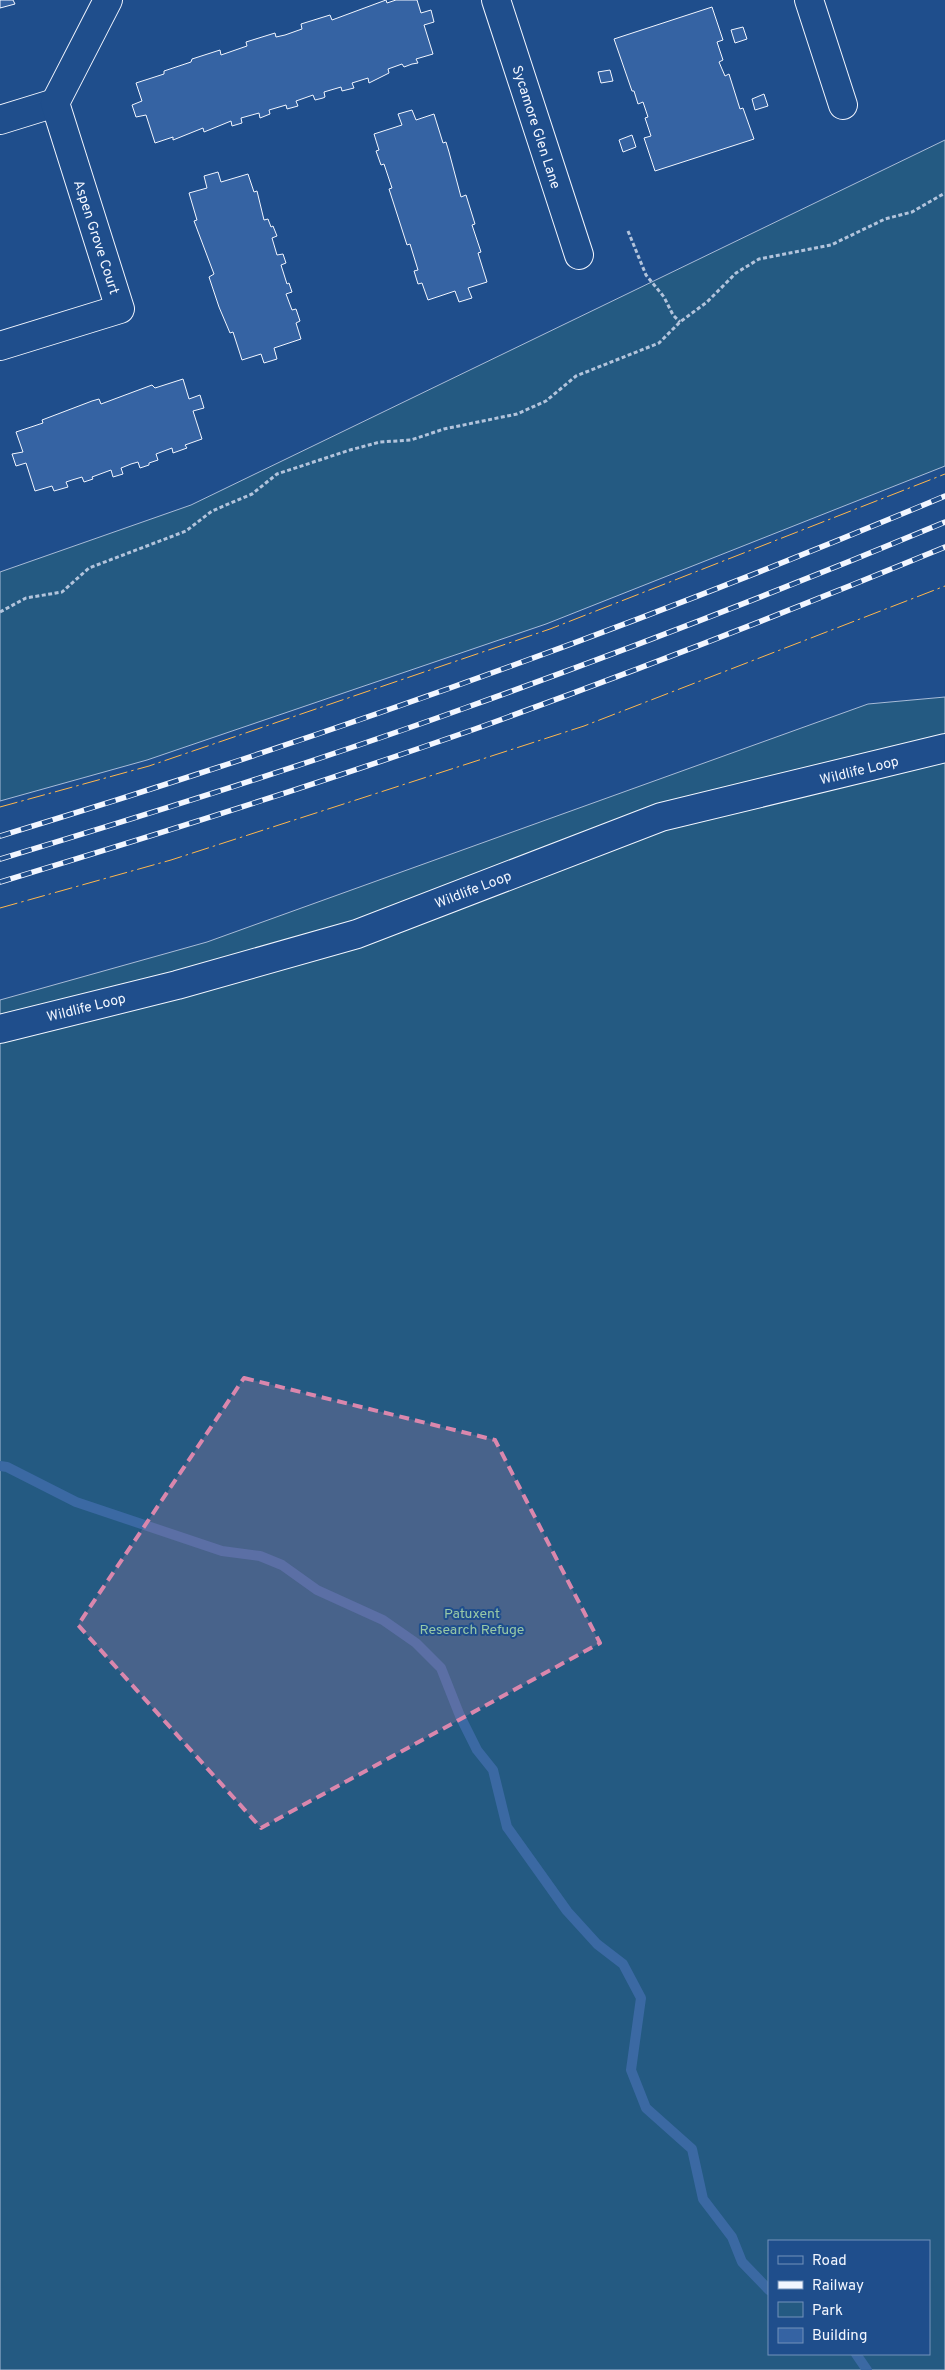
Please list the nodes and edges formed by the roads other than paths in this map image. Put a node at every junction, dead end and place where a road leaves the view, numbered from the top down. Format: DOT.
graph roads {
  1 [pos="108,0"];
  2 [pos="496,0"];
  3 [pos="810,0"];
  4 [pos="55,103"];
  5 [pos="843,105"];
  6 [pos="0,120"];
  7 [pos="579,255"];
  8 [pos="0,346"];
  9 [pos="945,748"];
  10 [pos="0,1029"];
  1 -- 4 [label="street"];
  2 -- 7 [label="street, Sycamore Glen Lane"];
  3 -- 5 [label="street"];
  4 -- 6 [label="street"];
  4 -- 8 [label="street, Aspen Grove Court"];
  9 -- 10 [label="street, Wildlife Loop"];
}
